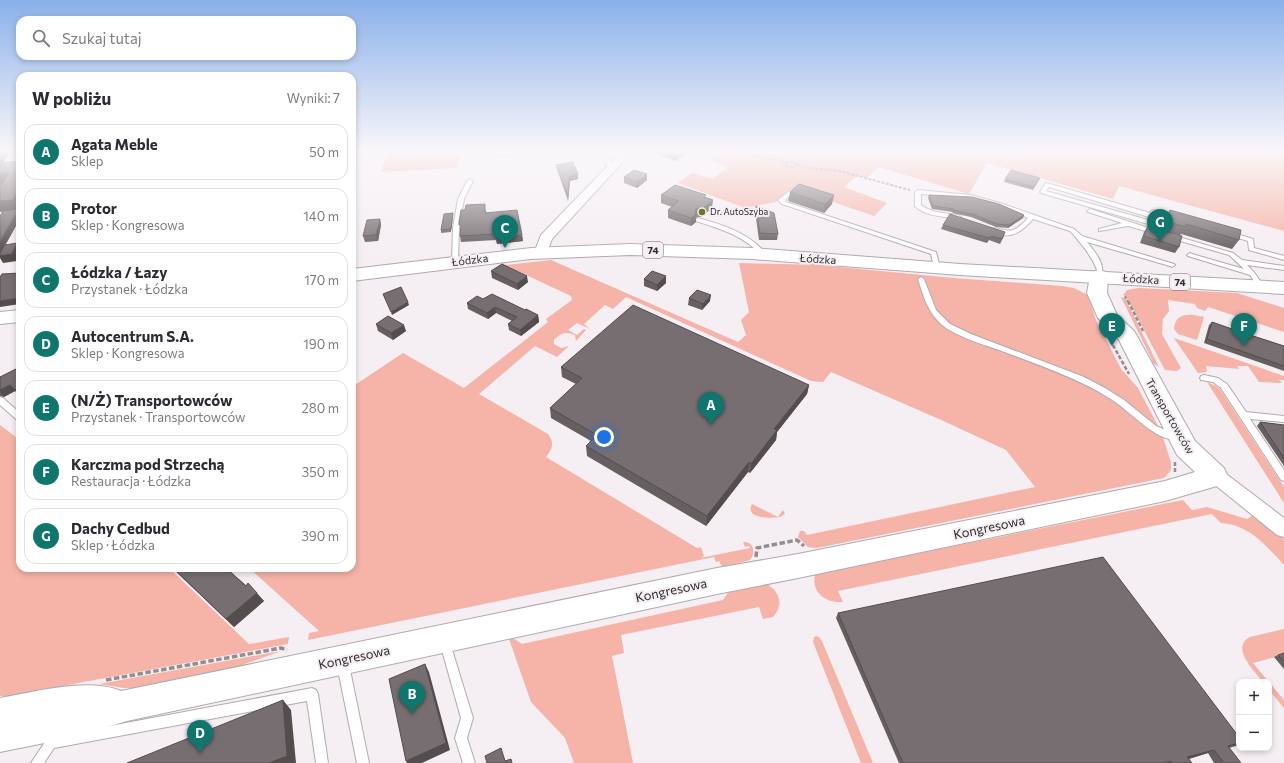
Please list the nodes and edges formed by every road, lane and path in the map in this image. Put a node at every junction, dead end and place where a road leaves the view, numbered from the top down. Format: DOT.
graph roads {
  1 [pos="467,186"];
  2 [pos="595,186"];
  3 [pos="888,186"];
  4 [pos="1047,186"];
  5 [pos="1049,186"];
  6 [pos="792,191"];
  7 [pos="918,192"];
  8 [pos="1152,216"];
  9 [pos="1032,218"];
  10 [pos="963,219"];
  11 [pos="698,220"];
  12 [pos="1184,221"];
  13 [pos="1128,224"];
  14 [pos="1118,226"];
  15 [pos="991,229"];
  16 [pos="1100,230"];
  17 [pos="1221,232"];
  18 [pos="1161,233"];
  19 [pos="1168,235"];
  20 [pos="1081,238"];
  21 [pos="1188,247"];
  22 [pos="541,253"];
  23 [pos="1190,255"];
  24 [pos="765,256"];
  25 [pos="1284,258"];
  26 [pos="455,262"];
  27 [pos="1240,262"];
  28 [pos="1172,265"];
  29 [pos="937,268"];
  30 [pos="1284,268"];
  31 [pos="356,274"];
  32 [pos="1099,276"];
  33 [pos="921,279"];
  34 [pos="1256,280"];
  35 [pos="1284,288"];
  36 [pos="16,316"];
  37 [pos="0,318"];
  38 [pos="1204,378"];
  39 [pos="0,400"];
  40 [pos="16,414"];
  41 [pos="1243,415"];
  42 [pos="1284,419"];
  43 [pos="1180,438"];
  44 [pos="1215,475"];
  45 [pos="1284,477"];
  46 [pos="1284,528"];
  47 [pos="444,639"];
  48 [pos="287,650"];
  49 [pos="342,660"];
  50 [pos="99,681"];
  51 [pos="127,705"];
  52 [pos="0,714"];
  53 [pos="0,736"];
  54 [pos="37,763"];
  55 [pos="322,763"];
  56 [pos="363,763"];
  57 [pos="468,763"];
  1 -- 26 [label="lane"];
  2 -- 22 [label="street"];
  3 -- 7 [label="path"];
  4 -- 8 [label="lane"];
  5 -- 8 [label="lane"];
  6 -- 29 [label="lane"];
  7 -- 9 [label="lane"];
  7 -- 10 [label="lane"];
  8 -- 12 [label="lane"];
  9 -- 15 [label="lane"];
  9 -- 20 [label="lane"];
  11 -- 24 [label="lane"];
  13 -- 14 [label="lane"];
  13 -- 14 [label="lane"];
  13 -- 18 [label="lane"];
  14 -- 16 [label="lane"];
  17 -- 25 [label="lane"];
  19 -- 27 [label="lane"];
  20 -- 28 [label="lane"];
  20 -- 32 [label="lane"];
  21 -- 27 [label="lane"];
  22 -- 24 [label="street, Łódzka / 74"];
  22 -- 26 [label="street, Łódzka / 74"];
  23 -- 34 [label="lane"];
  24 -- 29 [label="street, Łódzka / 74"];
  26 -- 31 [label="street, Łódzka / 74"];
  27 -- 30 [label="lane"];
  27 -- 34 [label="lane"];
  29 -- 32 [label="street, Łódzka / 74"];
  32 -- 34 [label="street, Łódzka / 74"];
  32 -- 43 [label="street, Transportowców"];
  33 -- 43 [label="lane"];
  34 -- 35 [label="street, Łódzka / 74"];
  36 -- 37 [label="street"];
  38 -- 41 [label="lane"];
  39 -- 40 [label="lane"];
  41 -- 42 [label="lane"];
  41 -- 45 [label="lane"];
  43 -- 44 [label="street, Transportowców"];
  44 -- 46 [label="street, Transportowców"];
  44 -- 47 [label="street, Kongresowa"];
  47 -- 49 [label="street, Kongresowa"];
  47 -- 57 [label="lane"];
  48 -- 50 [label="path"];
  49 -- 51 [label="street, Kongresowa"];
  49 -- 56 [label="lane"];
  51 -- 52 [label="street, Kongresowa"];
  51 -- 53 [label="street, Kongresowa"];
  54 -- 55 [label="lane"];
}
